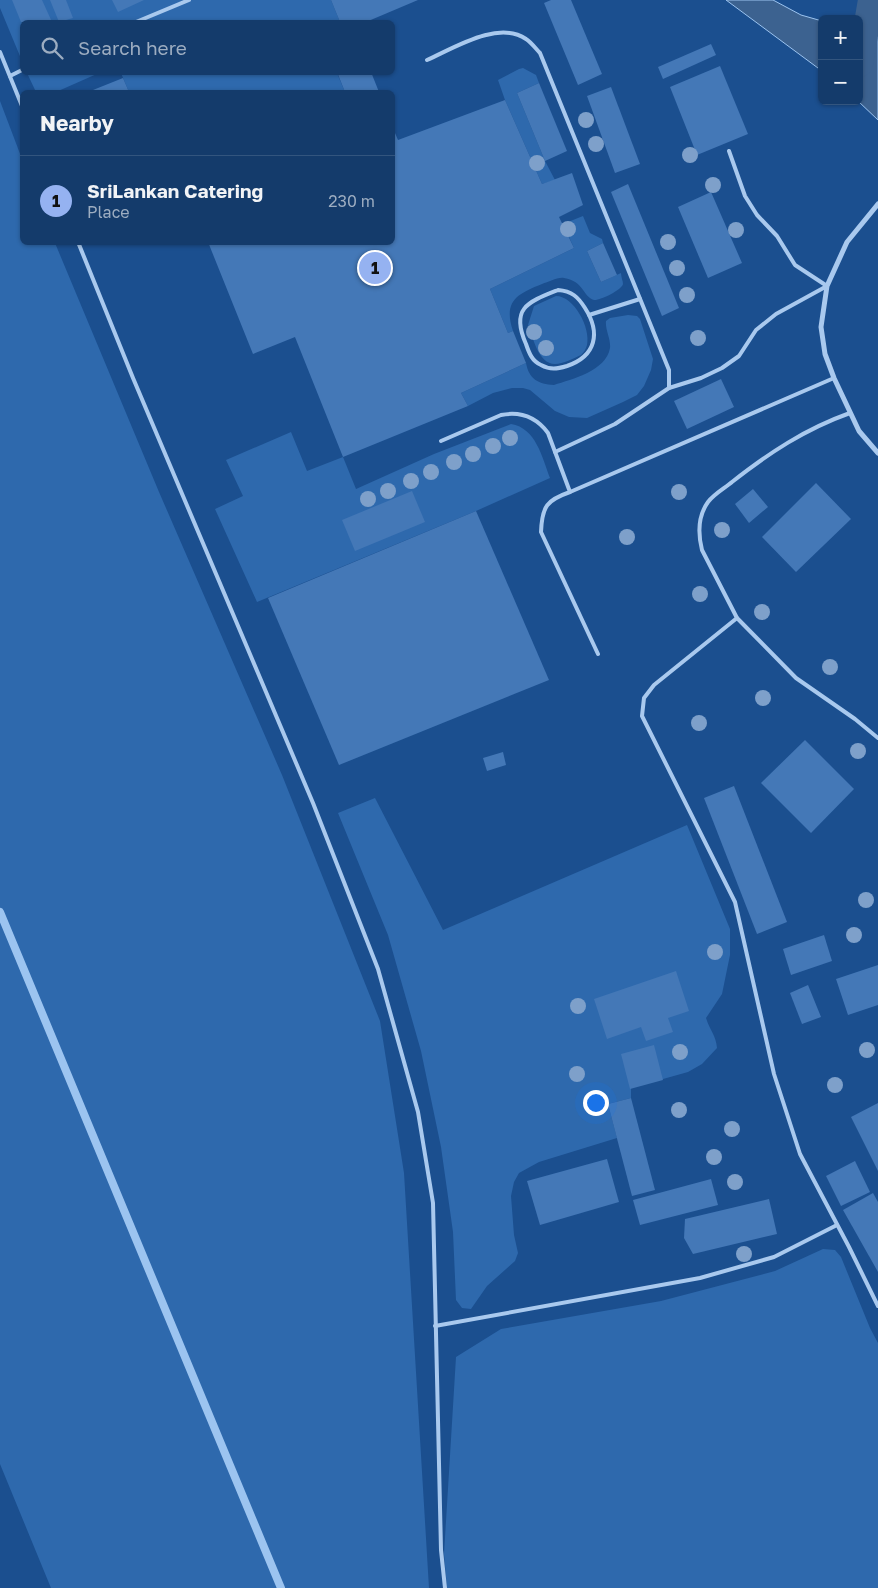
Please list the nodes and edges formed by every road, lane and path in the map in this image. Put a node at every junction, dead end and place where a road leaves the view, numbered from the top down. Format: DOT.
graph roads {
  1 [pos="189,0"];
  2 [pos="141,20"];
  3 [pos="0,52"];
  4 [pos="426,60"];
  5 [pos="20,71"];
  6 [pos="10,76"];
  7 [pos="20,101"];
  8 [pos="729,151"];
  9 [pos="878,204"];
  10 [pos="79,245"];
  11 [pos="827,286"];
  12 [pos="640,299"];
  13 [pos="589,315"];
  14 [pos="834,378"];
  15 [pos="669,388"];
  16 [pos="850,413"];
  17 [pos="441,441"];
  18 [pos="555,452"];
  19 [pos="878,453"];
  20 [pos="570,492"];
  21 [pos="737,618"];
  22 [pos="598,654"];
  23 [pos="878,738"];
  24 [pos="837,1225"];
  25 [pos="878,1306"];
  26 [pos="435,1326"];
  27 [pos="445,1588"];
  1 -- 2 [label="lane"];
  3 -- 6 [label="lane"];
  4 -- 12 [label="lane"];
  5 -- 6 [label="lane"];
  6 -- 7 [label="lane"];
  8 -- 11 [label="lane"];
  9 -- 11 [label="street"];
  10 -- 26 [label="lane"];
  11 -- 14 [label="street"];
  11 -- 15 [label="lane"];
  12 -- 13 [label="lane"];
  12 -- 15 [label="lane"];
  13 -- 13 [label="lane"];
  14 -- 16 [label="street"];
  14 -- 20 [label="lane"];
  15 -- 18 [label="lane"];
  16 -- 19 [label="street"];
  16 -- 21 [label="lane"];
  17 -- 18 [label="lane"];
  18 -- 20 [label="lane"];
  20 -- 22 [label="lane"];
  21 -- 23 [label="lane"];
  21 -- 24 [label="lane"];
  24 -- 25 [label="lane"];
  24 -- 26 [label="lane"];
  26 -- 27 [label="lane"];
}
